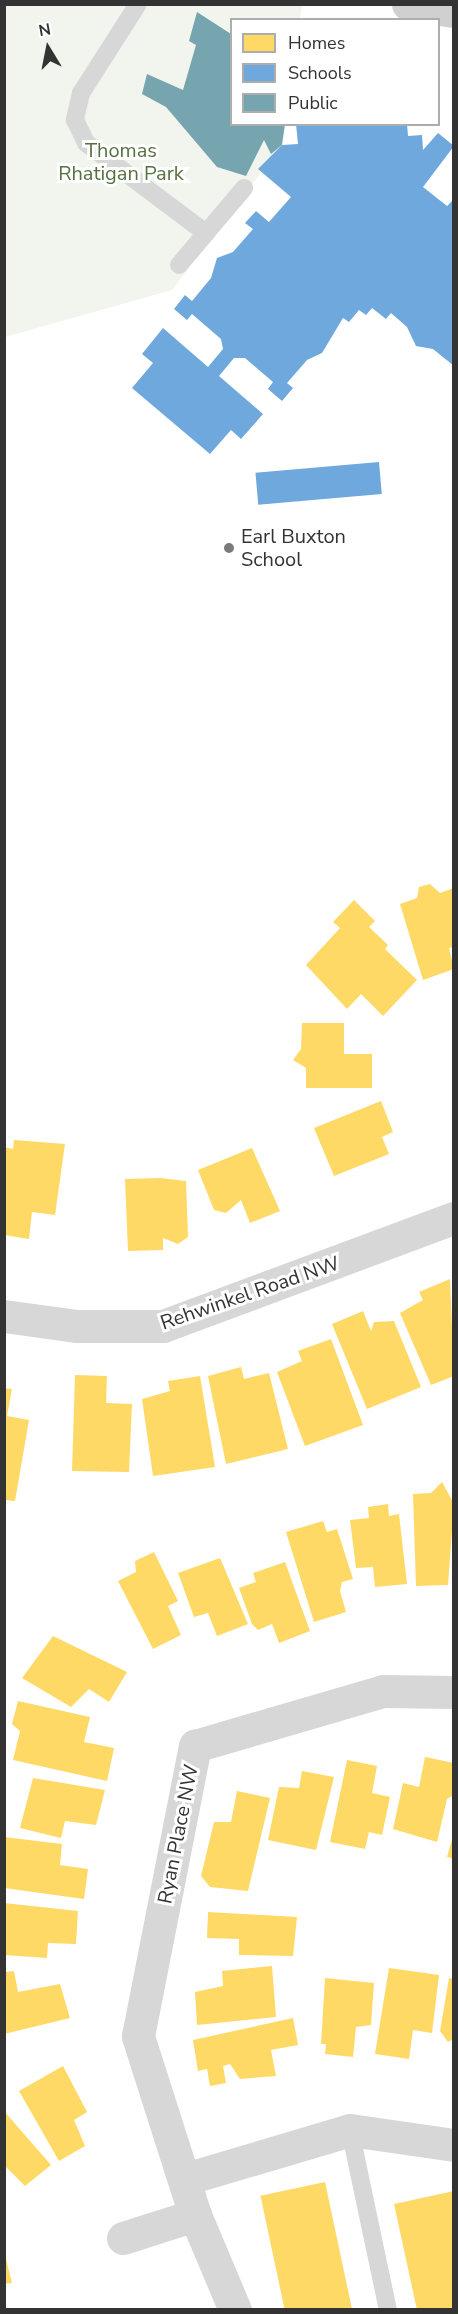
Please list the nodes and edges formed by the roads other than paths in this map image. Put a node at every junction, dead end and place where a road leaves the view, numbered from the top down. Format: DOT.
graph roads {
  1 [pos="138,4"];
  2 [pos="408,4"];
  3 [pos="445,9"];
  4 [pos="244,188"];
  5 [pos="206,233"];
  6 [pos="179,265"];
  7 [pos="453,1218"];
  8 [pos="4,1316"];
  9 [pos="453,1692"];
  10 [pos="350,2130"];
  11 [pos="453,2145"];
  12 [pos="184,2179"];
  13 [pos="195,2215"];
  14 [pos="123,2238"];
  15 [pos="235,2310"];
  16 [pos="388,2310"];
  1 -- 5 [label="lane"];
  2 -- 3 [label="street"];
  4 -- 5 [label="lane"];
  5 -- 6 [label="lane"];
  7 -- 8 [label="street, Rehwinkel Road NW"];
  9 -- 12 [label="street, Ryan Place NW"];
  10 -- 11 [label="street"];
  10 -- 12 [label="street"];
  10 -- 16 [label="lane"];
  12 -- 13 [label="street, Ryan Place NW"];
  13 -- 14 [label="street"];
  13 -- 15 [label="street, Ryan Place NW"];
}
